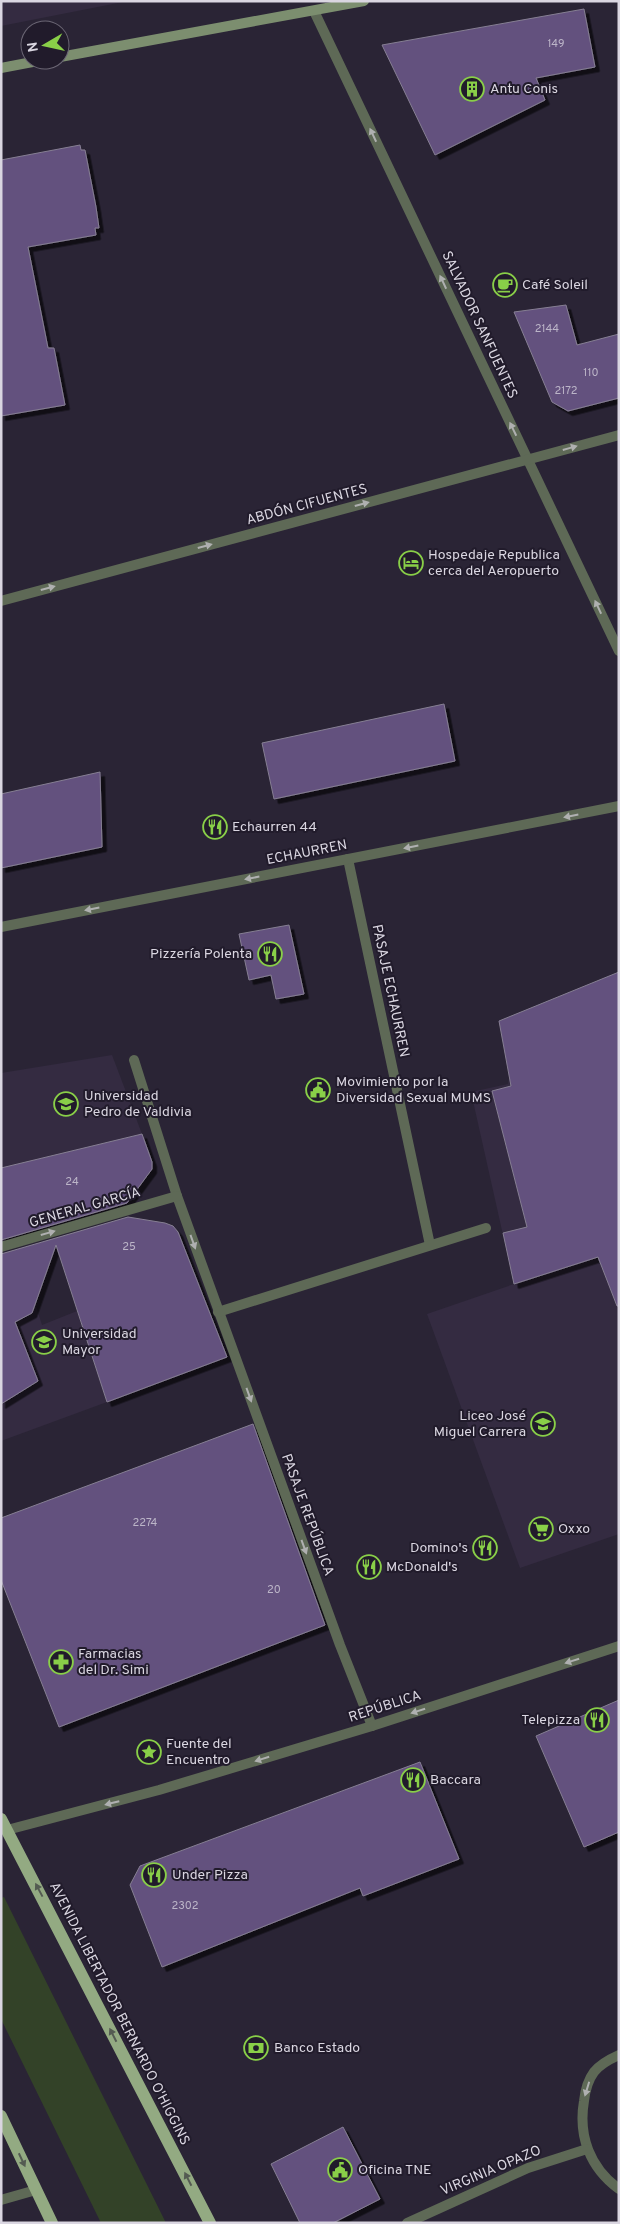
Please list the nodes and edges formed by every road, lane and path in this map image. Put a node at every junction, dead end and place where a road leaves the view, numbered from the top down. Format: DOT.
graph roads {
  1 [pos="364,1"];
  2 [pos="314,11"];
  3 [pos="70,55"];
  4 [pos="20,64"];
  5 [pos="1,68"];
  6 [pos="619,434"];
  7 [pos="528,460"];
  8 [pos="1,601"];
  9 [pos="619,651"];
  10 [pos="619,806"];
  11 [pos="348,859"];
  12 [pos="1,927"];
  13 [pos="134,1060"];
  14 [pos="177,1196"];
  15 [pos="486,1228"];
  16 [pos="430,1245"];
  17 [pos="1,1246"];
  18 [pos="218,1312"];
  19 [pos="619,1646"];
  20 [pos="372,1726"];
  21 [pos="3,1827"];
  22 [pos="619,2055"];
  23 [pos="1,2116"];
  24 [pos="587,2149"];
  25 [pos="619,2189"];
  26 [pos="36,2190"];
  27 [pos="1,2200"];
  28 [pos="52,2223"];
  29 [pos="210,2223"];
  30 [pos="407,2223"];
  1 -- 2 [label="main road"];
  2 -- 3 [label="main road"];
  7 -- 2 [label="street, SALVADOR SANFUENTES, one-way"];
  4 -- 5 [label="main road"];
  7 -- 6 [label="street, ABDÓN CIFUENTES, one-way"];
  8 -- 7 [label="street, ABDÓN CIFUENTES, one-way"];
  9 -- 7 [label="street, SALVADOR SANFUENTES, one-way"];
  10 -- 11 [label="street, ECHAURREN, one-way"];
  11 -- 12 [label="street, ECHAURREN, one-way"];
  11 -- 16 [label="street, PASAJE ECHAURREN"];
  13 -- 14 [label="street, PASAJE REPÚBLICA"];
  17 -- 14 [label="street, GENERAL GARCÍA, one-way"];
  14 -- 18 [label="street, PASAJE REPÚBLICA, one-way"];
  15 -- 16 [label="street"];
  16 -- 18 [label="street"];
  18 -- 20 [label="street, PASAJE REPÚBLICA, one-way"];
  19 -- 20 [label="street, REPÚBLICA, one-way"];
  20 -- 21 [label="street, REPÚBLICA, one-way"];
  29 -- 21 [label="main road, AVENIDA LIBERTADOR BERNARDO O'HIGGINS, one-way"];
  22 -- 24 [label="street, one-way"];
  23 -- 26 [label="main road, one-way"];
  24 -- 25 [label="street"];
  24 -- 30 [label="street, VIRGINIA OPAZO"];
  26 -- 27 [label="street"];
  26 -- 28 [label="main road"];
}
